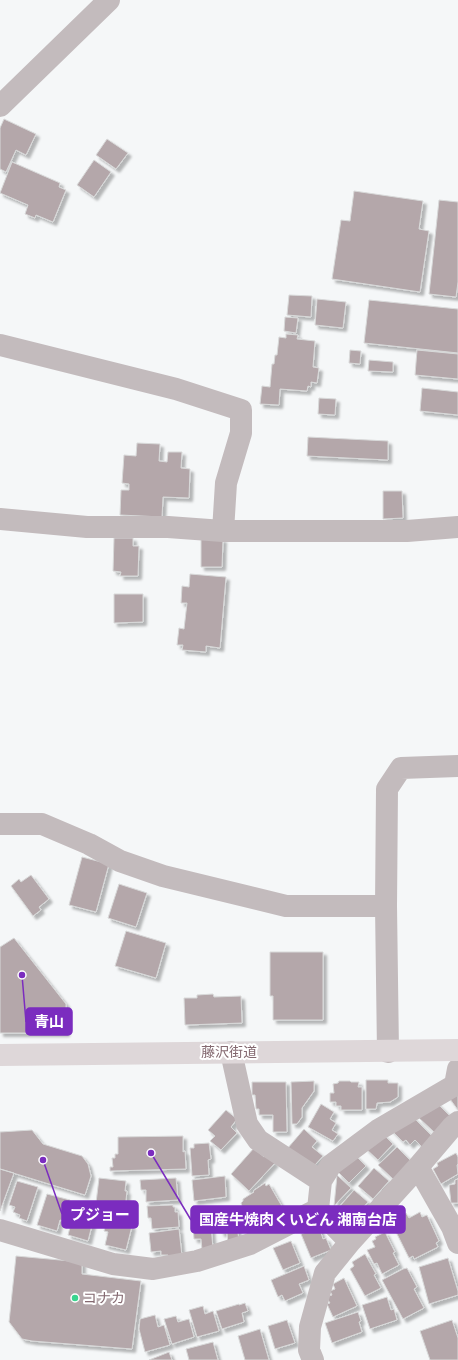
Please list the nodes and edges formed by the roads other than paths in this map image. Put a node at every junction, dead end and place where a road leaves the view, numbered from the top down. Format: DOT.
graph roads {
  1 [pos="109,0"];
  2 [pos="0,106"];
  3 [pos="0,345"];
  4 [pos="0,519"];
  5 [pos="458,527"];
  6 [pos="223,531"];
  7 [pos="458,766"];
  8 [pos="0,824"];
  9 [pos="386,906"];
  10 [pos="458,1050"];
  11 [pos="230,1052"];
  12 [pos="388,1052"];
  13 [pos="0,1055"];
  14 [pos="458,1069"];
  15 [pos="458,1122"];
  16 [pos="418,1167"];
  17 [pos="321,1181"];
  18 [pos="318,1209"];
  19 [pos="0,1230"];
  20 [pos="350,1242"];
  21 [pos="458,1243"];
  22 [pos="313,1360"];
  1 -- 2 [label="street"];
  3 -- 6 [label="street"];
  4 -- 6 [label="street"];
  5 -- 6 [label="street"];
  7 -- 9 [label="street"];
  8 -- 9 [label="street"];
  9 -- 12 [label="street"];
  10 -- 12 [label="highway, 藤沢街道"];
  11 -- 12 [label="highway, 藤沢街道"];
  11 -- 13 [label="highway, 藤沢街道"];
  11 -- 17 [label="street"];
  14 -- 17 [label="street"];
  15 -- 16 [label="street"];
  16 -- 20 [label="street"];
  16 -- 21 [label="street"];
  17 -- 18 [label="street"];
  18 -- 19 [label="street"];
  18 -- 20 [label="street"];
  20 -- 22 [label="street"];
}
